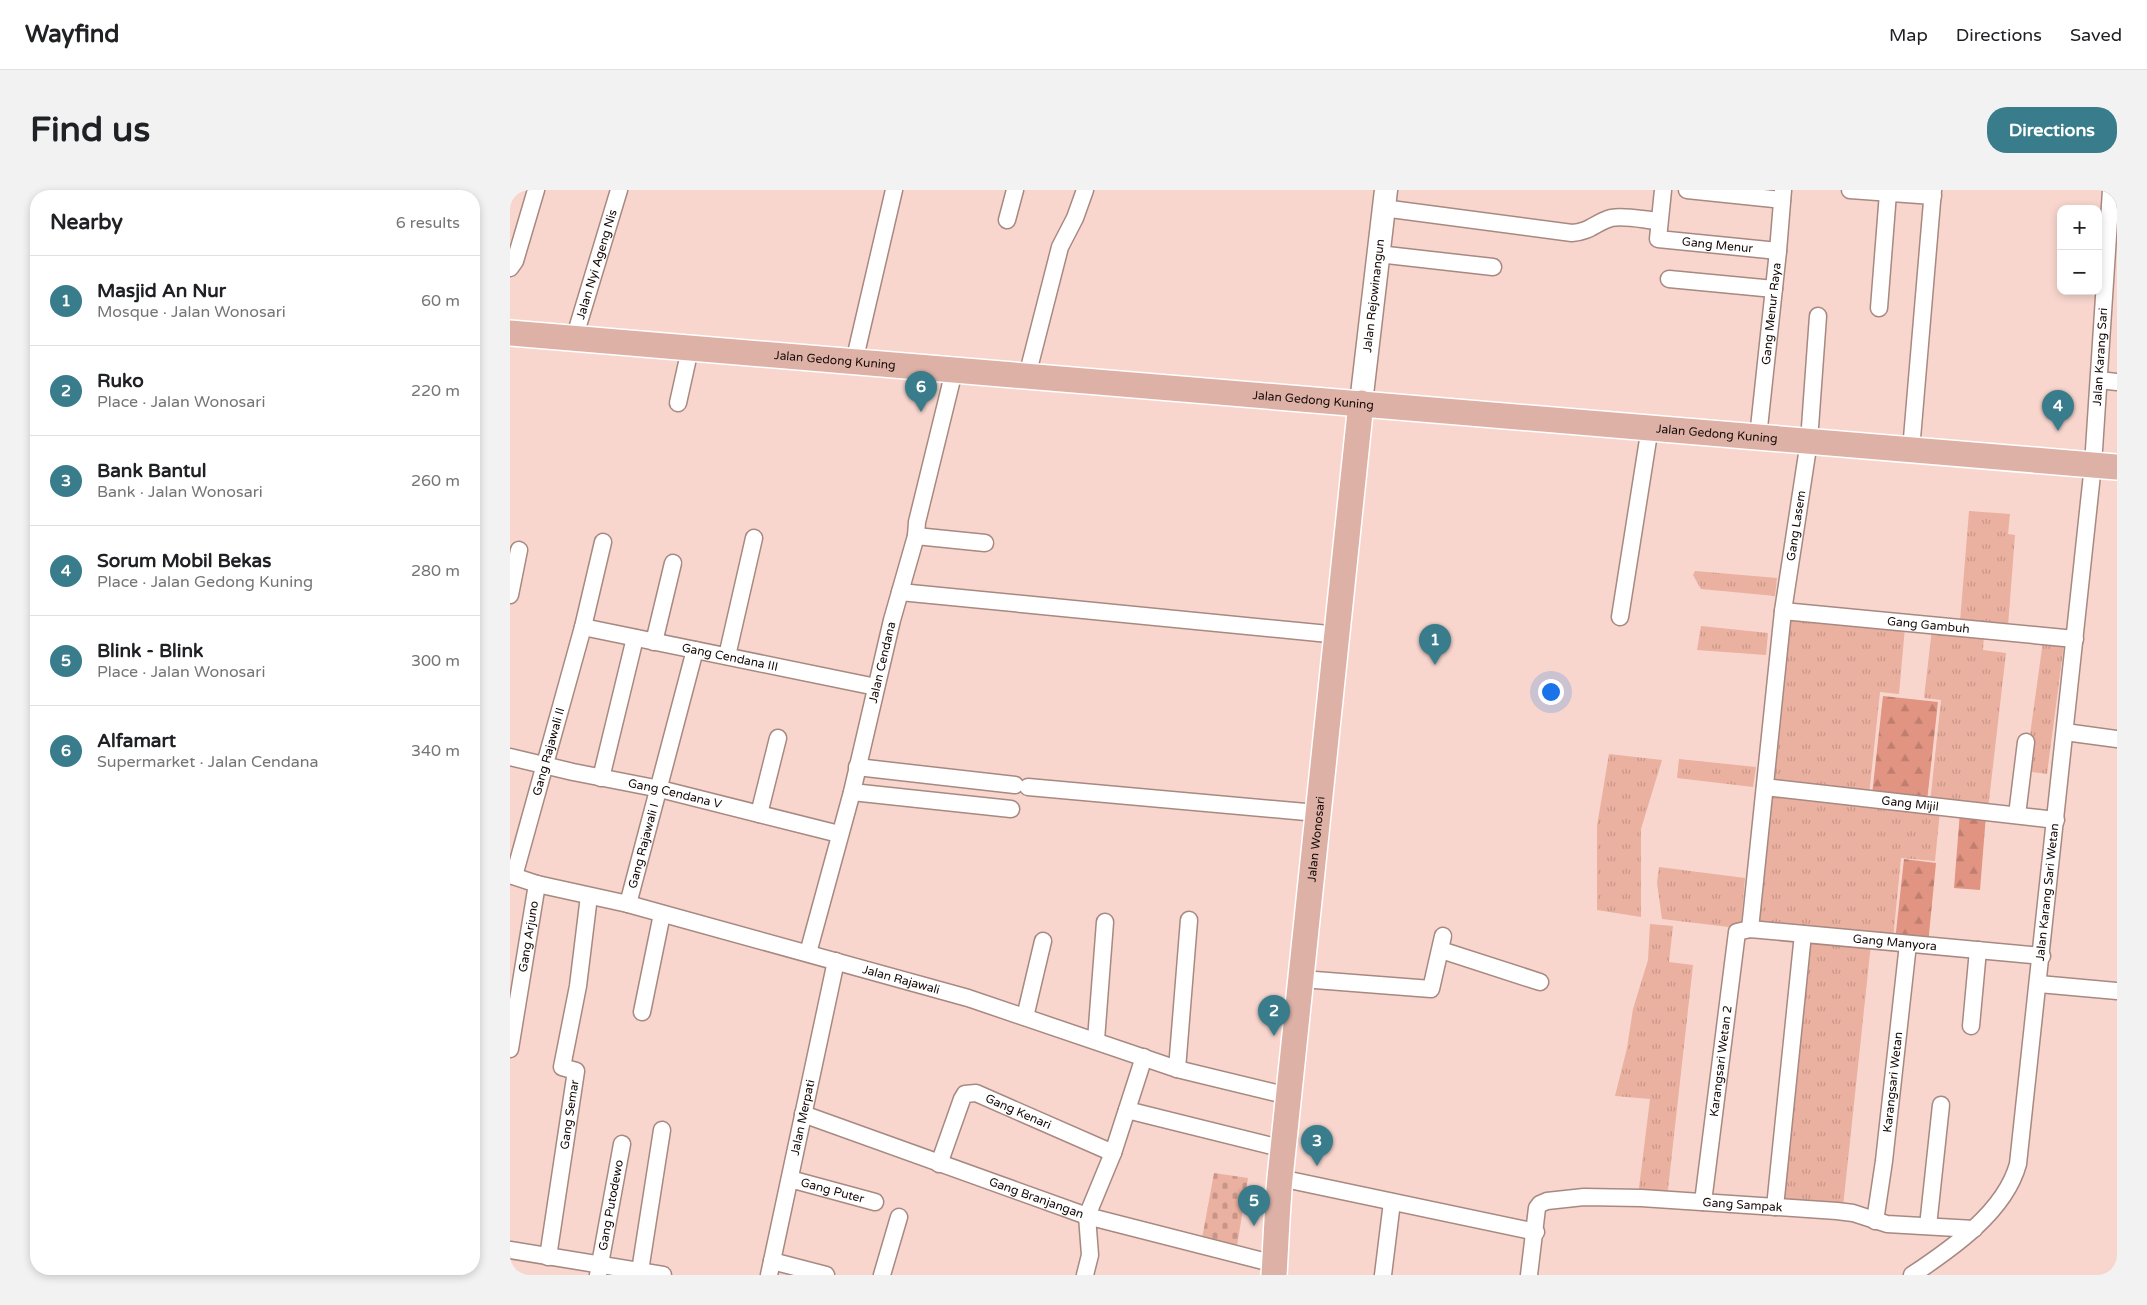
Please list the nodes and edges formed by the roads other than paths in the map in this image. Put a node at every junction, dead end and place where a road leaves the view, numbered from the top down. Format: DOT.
graph roads {
  1 [pos="536,190"];
  2 [pos="619,190"];
  3 [pos="894,190"];
  4 [pos="1015,190"];
  5 [pos="1085,190"];
  6 [pos="1663,190"];
  7 [pos="1687,190"];
  8 [pos="1850,190"];
  9 [pos="2111,190"];
  10 [pos="1870,191"];
  11 [pos="1888,193"];
  12 [pos="1933,193"];
  13 [pos="1782,195"];
  14 [pos="1384,199"];
  15 [pos="1007,220"];
  16 [pos="1658,229"];
  17 [pos="1778,251"];
  18 [pos="1378,254"];
  19 [pos="1493,267"];
  20 [pos="510,268"];
  21 [pos="1669,279"];
  22 [pos="1774,289"];
  23 [pos="2111,295"];
  24 [pos="1879,308"];
  25 [pos="1818,316"];
  26 [pos="510,333"];
  27 [pos="574,339"];
  28 [pos="690,349"];
  29 [pos="854,362"];
  30 [pos="954,371"];
  31 [pos="1027,376"];
  32 [pos="2099,380"];
  33 [pos="2117,382"];
  34 [pos="678,403"];
  35 [pos="1361,403"];
  36 [pos="1650,427"];
  37 [pos="1758,437"];
  38 [pos="1809,441"];
  39 [pos="1911,450"];
  40 [pos="2105,466"];
  41 [pos="916,536"];
  42 [pos="754,538"];
  43 [pos="603,542"];
  44 [pos="985,543"];
  45 [pos="519,550"];
  46 [pos="673,563"];
  47 [pos="900,592"];
  48 [pos="510,595"];
  49 [pos="1783,611"];
  50 [pos="1620,617"];
  51 [pos="583,627"];
  52 [pos="1338,636"];
  53 [pos="635,638"];
  54 [pos="2075,639"];
  55 [pos="654,642"];
  56 [pos="695,650"];
  57 [pos="727,656"];
  58 [pos="876,687"];
  59 [pos="2065,732"];
  60 [pos="778,738"];
  61 [pos="2117,739"];
  62 [pos="2026,742"];
  63 [pos="510,757"];
  64 [pos="545,766"];
  65 [pos="857,767"];
  66 [pos="601,778"];
  67 [pos="1765,786"];
  68 [pos="660,789"];
  69 [pos="852,792"];
  70 [pos="1011,809"];
  71 [pos="1317,813"];
  72 [pos="759,814"];
  73 [pos="2017,815"];
  74 [pos="2056,820"];
  75 [pos="839,834"];
  76 [pos="512,875"];
  77 [pos="537,884"];
  78 [pos="589,896"];
  79 [pos="628,904"];
  80 [pos="662,914"];
  81 [pos="1188,920"];
  82 [pos="1105,922"];
  83 [pos="1750,929"];
  84 [pos="1803,934"];
  85 [pos="1043,941"];
  86 [pos="1908,944"];
  87 [pos="1978,950"];
  88 [pos="808,953"];
  89 [pos="2042,956"];
  90 [pos="836,961"];
  91 [pos="1302,979"];
  92 [pos="1540,982"];
  93 [pos="2038,984"];
  94 [pos="2117,991"];
  95 [pos="642,1012"];
  96 [pos="1025,1017"];
  97 [pos="1971,1026"];
  98 [pos="1096,1040"];
  99 [pos="510,1049"];
  100 [pos="1144,1057"];
  101 [pos="1177,1069"];
  102 [pos="1289,1096"];
  103 [pos="1941,1105"];
  104 [pos="1127,1110"];
  105 [pos="803,1114"];
  106 [pos="662,1130"];
  107 [pos="622,1144"];
  108 [pos="1284,1149"];
  109 [pos="1113,1153"];
  110 [pos="939,1164"];
  111 [pos="1280,1178"];
  112 [pos="790,1179"];
  113 [pos="875,1202"];
  114 [pos="1392,1202"];
  115 [pos="1703,1202"];
  116 [pos="1775,1207"];
  117 [pos="1087,1216"];
  118 [pos="899,1217"];
  119 [pos="1874,1221"];
  120 [pos="1928,1226"];
  121 [pos="1974,1229"];
  122 [pos="1536,1232"];
  123 [pos="510,1250"];
  124 [pos="548,1257"];
  125 [pos="771,1268"];
  126 [pos="1274,1269"];
  127 [pos="599,1270"];
  128 [pos="640,1271"];
  129 [pos="663,1275"];
  130 [pos="826,1275"];
  131 [pos="882,1275"];
  132 [pos="1085,1275"];
  133 [pos="1384,1275"];
  134 [pos="1530,1275"];
  135 [pos="1912,1275"];
  1 -- 20 [label="street"];
  2 -- 27 [label="street, Jalan Nyi Ageng Nis"];
  3 -- 29 [label="street"];
  4 -- 15 [label="street"];
  5 -- 31 [label="street"];
  6 -- 16 [label="street"];
  7 -- 13 [label="street"];
  8 -- 10 [label="street"];
  9 -- 23 [label="street, Jalan Karang Sari"];
  10 -- 11 [label="street"];
  11 -- 12 [label="street"];
  11 -- 24 [label="street"];
  12 -- 39 [label="street"];
  13 -- 17 [label="street, Gang Menur Raya"];
  14 -- 16 [label="street, Gang Menur"];
  14 -- 18 [label="main road, Jalan Rejowinangun"];
  16 -- 17 [label="street, Gang Menur"];
  17 -- 22 [label="street, Gang Menur Raya"];
  18 -- 19 [label="street"];
  18 -- 35 [label="main road, Jalan Rejowinangun"];
  21 -- 22 [label="street"];
  22 -- 37 [label="street, Gang Menur Raya"];
  23 -- 32 [label="street, Jalan Karang Sari"];
  25 -- 38 [label="street, Gang Lasem"];
  26 -- 27 [label="main road, Jalan Gedong Kuning"];
  27 -- 28 [label="main road, Jalan Gedong Kuning"];
  28 -- 29 [label="main road, Jalan Gedong Kuning"];
  28 -- 34 [label="street"];
  29 -- 30 [label="main road, Jalan Gedong Kuning"];
  30 -- 31 [label="main road, Jalan Gedong Kuning"];
  30 -- 41 [label="street, Jalan Cendana"];
  31 -- 35 [label="main road, Jalan Gedong Kuning"];
  32 -- 33 [label="street"];
  32 -- 40 [label="street, Jalan Karang Sari"];
  35 -- 36 [label="main road, Jalan Gedong Kuning"];
  35 -- 52 [label="main road, Jalan Wonosari"];
  36 -- 37 [label="main road, Jalan Gedong Kuning"];
  36 -- 50 [label="street"];
  37 -- 38 [label="main road, Jalan Gedong Kuning"];
  38 -- 39 [label="main road, Jalan Gedong Kuning"];
  38 -- 49 [label="street, Gang Lasem"];
  39 -- 40 [label="main road, Jalan Gedong Kuning"];
  40 -- 54 [label="street, Jalan Karang Sari Wetan"];
  41 -- 44 [label="street"];
  41 -- 47 [label="street, Jalan Cendana"];
  42 -- 57 [label="street"];
  43 -- 51 [label="street, Gang Rajawali II"];
  45 -- 48 [label="street"];
  46 -- 55 [label="street"];
  47 -- 52 [label="street"];
  47 -- 58 [label="street, Jalan Cendana"];
  49 -- 54 [label="street, Gang Gambuh"];
  49 -- 67 [label="street, Gang Lasem"];
  51 -- 53 [label="street, Gang Cendana III"];
  51 -- 64 [label="street, Gang Rajawali II"];
  52 -- 71 [label="main road, Jalan Wonosari"];
  53 -- 55 [label="street, Gang Cendana III"];
  53 -- 66 [label="street"];
  54 -- 59 [label="street, Jalan Karang Sari Wetan"];
  55 -- 56 [label="street, Gang Cendana III"];
  56 -- 57 [label="street, Gang Cendana III"];
  56 -- 68 [label="street, Gang Rajawali I"];
  57 -- 58 [label="street, Gang Cendana III"];
  58 -- 65 [label="street, Jalan Cendana"];
  59 -- 61 [label="street"];
  59 -- 74 [label="street, Jalan Karang Sari Wetan"];
  60 -- 72 [label="street"];
  62 -- 73 [label="street"];
  63 -- 64 [label="street, Gang Cendana V"];
  64 -- 66 [label="street, Gang Cendana V"];
  64 -- 76 [label="street, Gang Rajawali II"];
  65 -- 69 [label="street, Jalan Cendana"];
  65 -- 71 [label="street"];
  66 -- 68 [label="street, Gang Cendana V"];
  67 -- 73 [label="street, Gang Mijil"];
  67 -- 83 [label="street, Gang Lasem"];
  68 -- 72 [label="street, Gang Cendana V"];
  68 -- 79 [label="street, Gang Rajawali I"];
  69 -- 70 [label="street"];
  69 -- 75 [label="street, Jalan Cendana"];
  71 -- 91 [label="main road, Jalan Wonosari"];
  72 -- 75 [label="street, Gang Cendana V"];
  73 -- 74 [label="street, Gang Mijil"];
  74 -- 89 [label="street, Jalan Karang Sari Wetan"];
  75 -- 88 [label="street, Jalan Cendana"];
  76 -- 77 [label="street, Jalan Rajawali"];
  77 -- 78 [label="street, Jalan Rajawali"];
  77 -- 99 [label="street, Gang Arjuno"];
  78 -- 79 [label="street, Jalan Rajawali"];
  78 -- 124 [label="street, Gang Semar"];
  79 -- 80 [label="street, Jalan Rajawali"];
  80 -- 88 [label="street, Jalan Rajawali"];
  80 -- 95 [label="street"];
  81 -- 101 [label="street"];
  82 -- 98 [label="street"];
  83 -- 84 [label="street, Gang Manyora"];
  83 -- 115 [label="street, Karangsari Wetan 2"];
  84 -- 86 [label="street, Gang Manyora"];
  84 -- 116 [label="street"];
  85 -- 96 [label="street"];
  86 -- 87 [label="street, Gang Manyora"];
  86 -- 119 [label="street, Karangsari Wetan"];
  87 -- 89 [label="street, Gang Manyora"];
  87 -- 97 [label="street"];
  88 -- 90 [label="street, Jalan Rajawali"];
  89 -- 93 [label="street, Jalan Karang Sari Wetan"];
  90 -- 96 [label="street, Jalan Rajawali"];
  90 -- 105 [label="street, Jalan Merpati"];
  91 -- 92 [label="street"];
  91 -- 102 [label="main road, Jalan Wonosari"];
  93 -- 94 [label="street"];
  93 -- 121 [label="street, Jalan Karang Sari Wetan"];
  96 -- 98 [label="street, Jalan Rajawali"];
  98 -- 100 [label="street, Jalan Rajawali"];
  100 -- 101 [label="street, Jalan Rajawali"];
  100 -- 104 [label="street"];
  101 -- 102 [label="street, Jalan Rajawali"];
  102 -- 108 [label="main road, Jalan Wonosari"];
  103 -- 120 [label="street"];
  104 -- 108 [label="street"];
  104 -- 109 [label="street"];
  105 -- 110 [label="street, Gang Branjangan"];
  105 -- 112 [label="street, Jalan Merpati"];
  106 -- 128 [label="street"];
  107 -- 127 [label="street, Gang Putodewo"];
  108 -- 111 [label="main road, Jalan Wonosari"];
  109 -- 110 [label="street, Gang Kenari"];
  109 -- 117 [label="street"];
  110 -- 117 [label="street, Gang Branjangan"];
  111 -- 114 [label="street"];
  111 -- 126 [label="main road, Jalan Wonosari"];
  112 -- 113 [label="street, Gang Puter"];
  112 -- 125 [label="street, Jalan Merpati"];
  114 -- 122 [label="street"];
  114 -- 133 [label="street"];
  115 -- 116 [label="street, Gang Sampak"];
  115 -- 122 [label="street, Gang Sampak"];
  116 -- 119 [label="street, Gang Sampak"];
  117 -- 126 [label="street, Gang Branjangan"];
  117 -- 132 [label="street"];
  118 -- 131 [label="street"];
  119 -- 120 [label="street, Gang Sampak"];
  120 -- 121 [label="street, Gang Sampak"];
  121 -- 135 [label="street, Jalan Karang Sari Wetan"];
  122 -- 134 [label="street"];
  123 -- 124 [label="street"];
  124 -- 127 [label="street"];
  125 -- 130 [label="street"];
  127 -- 128 [label="street"];
  128 -- 129 [label="street"];
}
